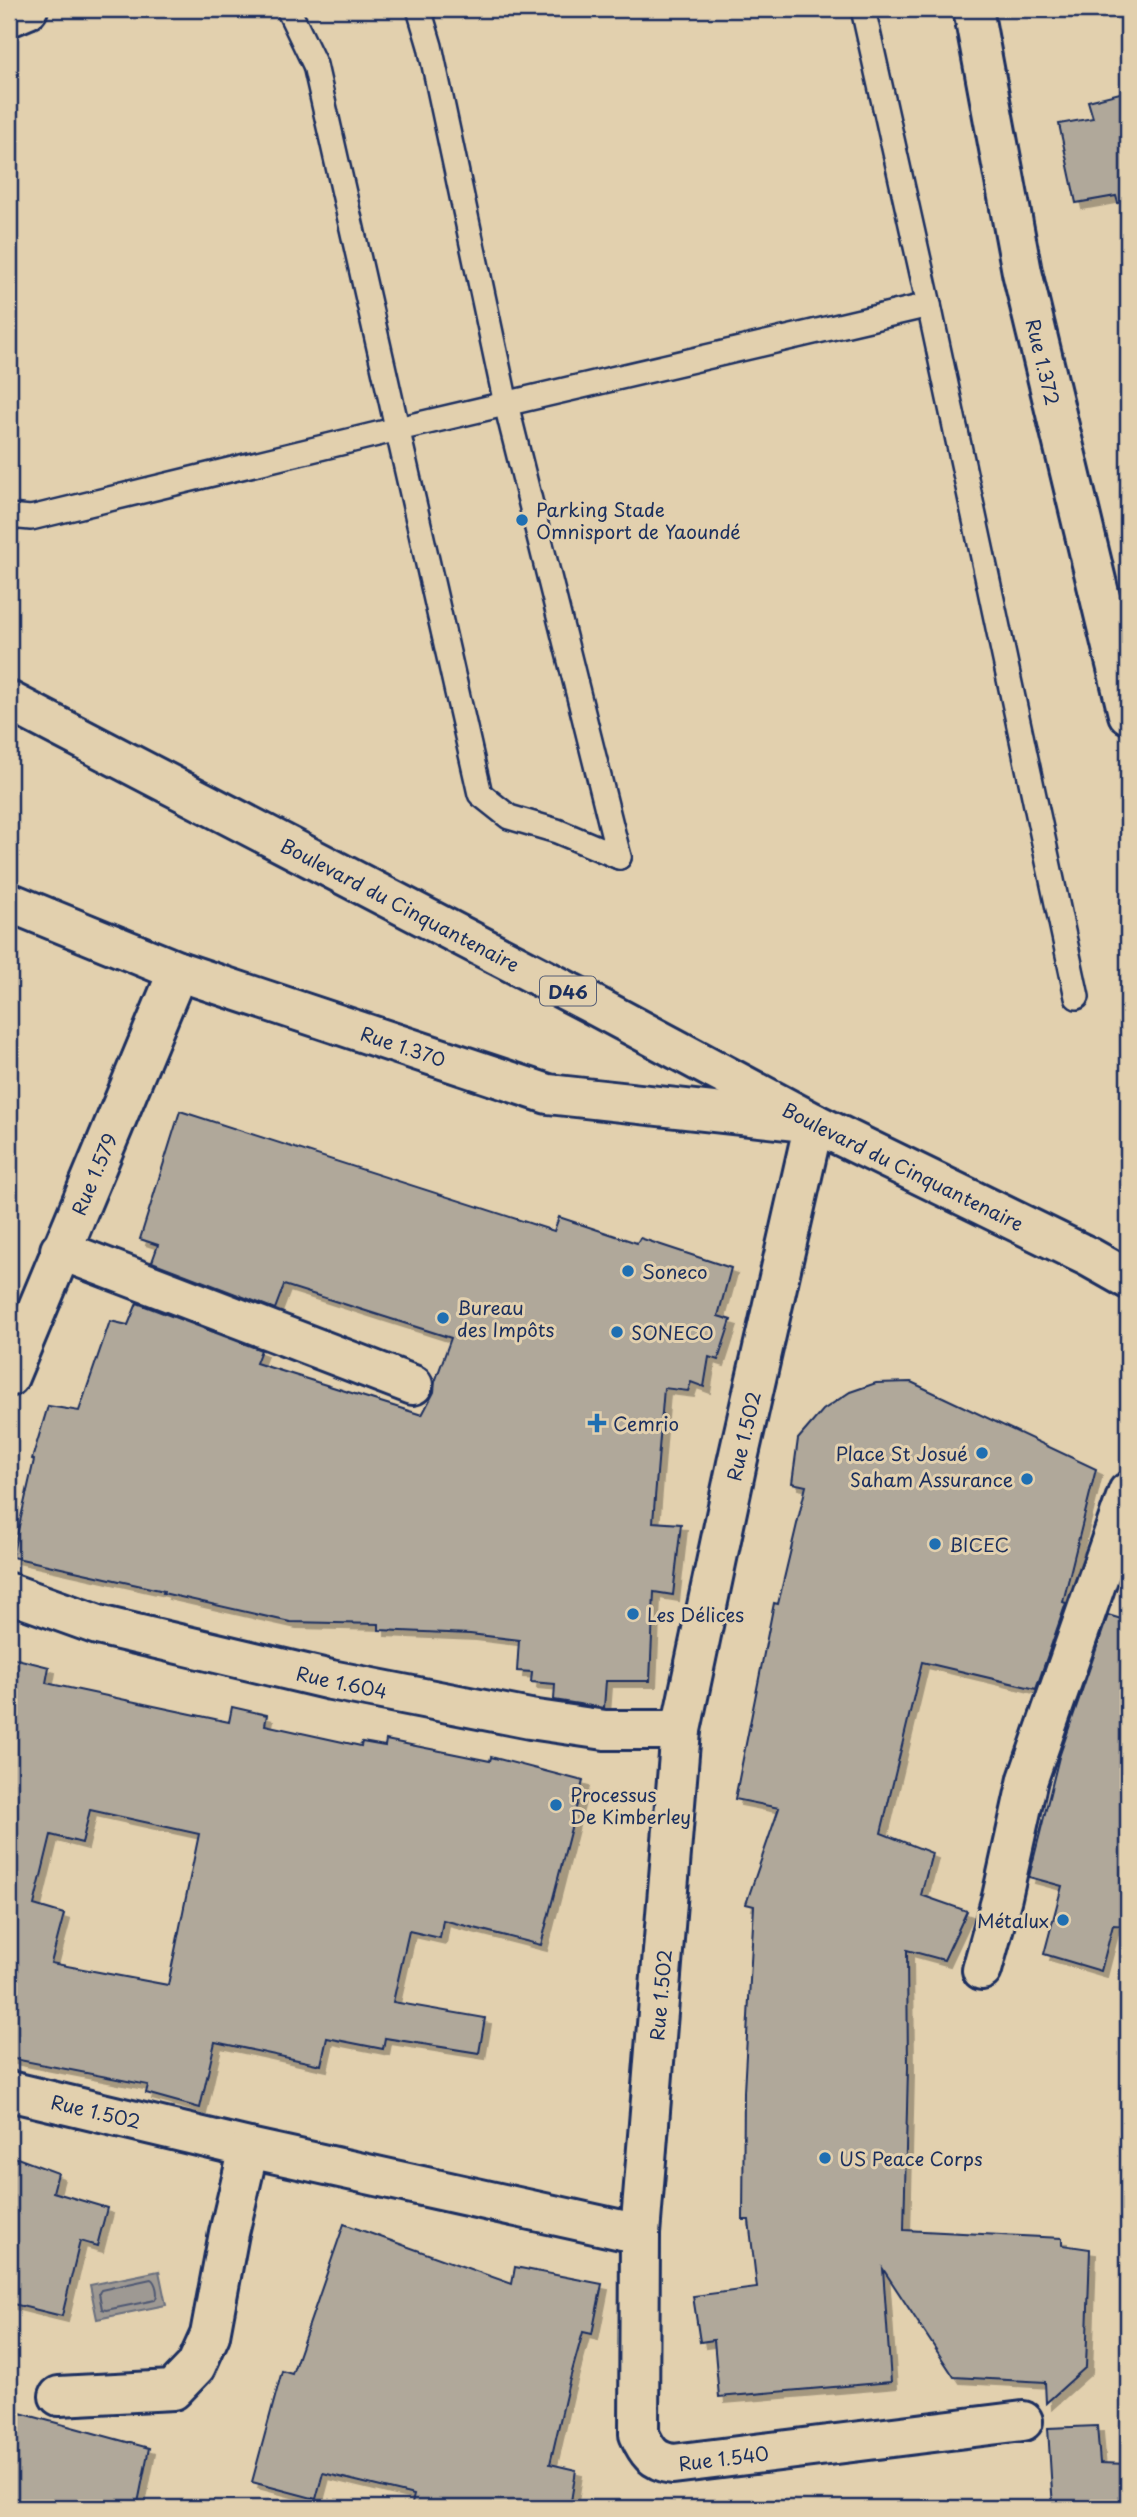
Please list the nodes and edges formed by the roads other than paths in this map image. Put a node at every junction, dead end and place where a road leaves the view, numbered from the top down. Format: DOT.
graph roads {
  1 [pos="28,9"];
  2 [pos="288,9"];
  3 [pos="419,9"];
  4 [pos="863,9"];
  5 [pos="973,9"];
  6 [pos="9,17"];
  7 [pos="929,305"];
  8 [pos="506,404"];
  9 [pos="398,429"];
  10 [pos="9,516"];
  11 [pos="9,701"];
  12 [pos="1128,714"];
  13 [pos="9,902"];
  14 [pos="178,971"];
  15 [pos="1077,997"];
  16 [pos="814,1123"];
  17 [pos="60,1250"];
  18 [pos="1128,1279"];
  19 [pos="9,1377"];
  20 [pos="413,1385"];
  21 [pos="1128,1492"];
  22 [pos="9,1592"];
  23 [pos="681,1730"];
  24 [pos="982,1970"];
  25 [pos="9,2091"];
  26 [pos="249,2147"];
  27 [pos="640,2234"];
  28 [pos="58,2396"];
  29 [pos="1023,2421"];
  1 -- 6 [label="street"];
  2 -- 9 [label="lane"];
  3 -- 8 [label="lane"];
  4 -- 7 [label="lane"];
  5 -- 12 [label="street, Rue 1.372"];
  7 -- 8 [label="lane"];
  7 -- 15 [label="lane"];
  8 -- 9 [label="lane"];
  8 -- 9 [label="lane"];
  9 -- 10 [label="lane"];
  11 -- 16 [label="street, Boulevard du Cinquantenaire / D46"];
  13 -- 14 [label="street, Rue 1.370"];
  14 -- 16 [label="street, Rue 1.370"];
  14 -- 17 [label="street, Rue 1.579"];
  16 -- 18 [label="street, Boulevard du Cinquantenaire / D46"];
  16 -- 23 [label="street, Rue 1.502"];
  17 -- 19 [label="street, Rue 1.579"];
  17 -- 20 [label="street"];
  21 -- 24 [label="street"];
  22 -- 23 [label="street, Rue 1.604"];
  23 -- 27 [label="street, Rue 1.502"];
  25 -- 26 [label="street, Rue 1.502"];
  26 -- 27 [label="street, Rue 1.502"];
  26 -- 28 [label="street"];
  27 -- 29 [label="street, Rue 1.540"];
}
